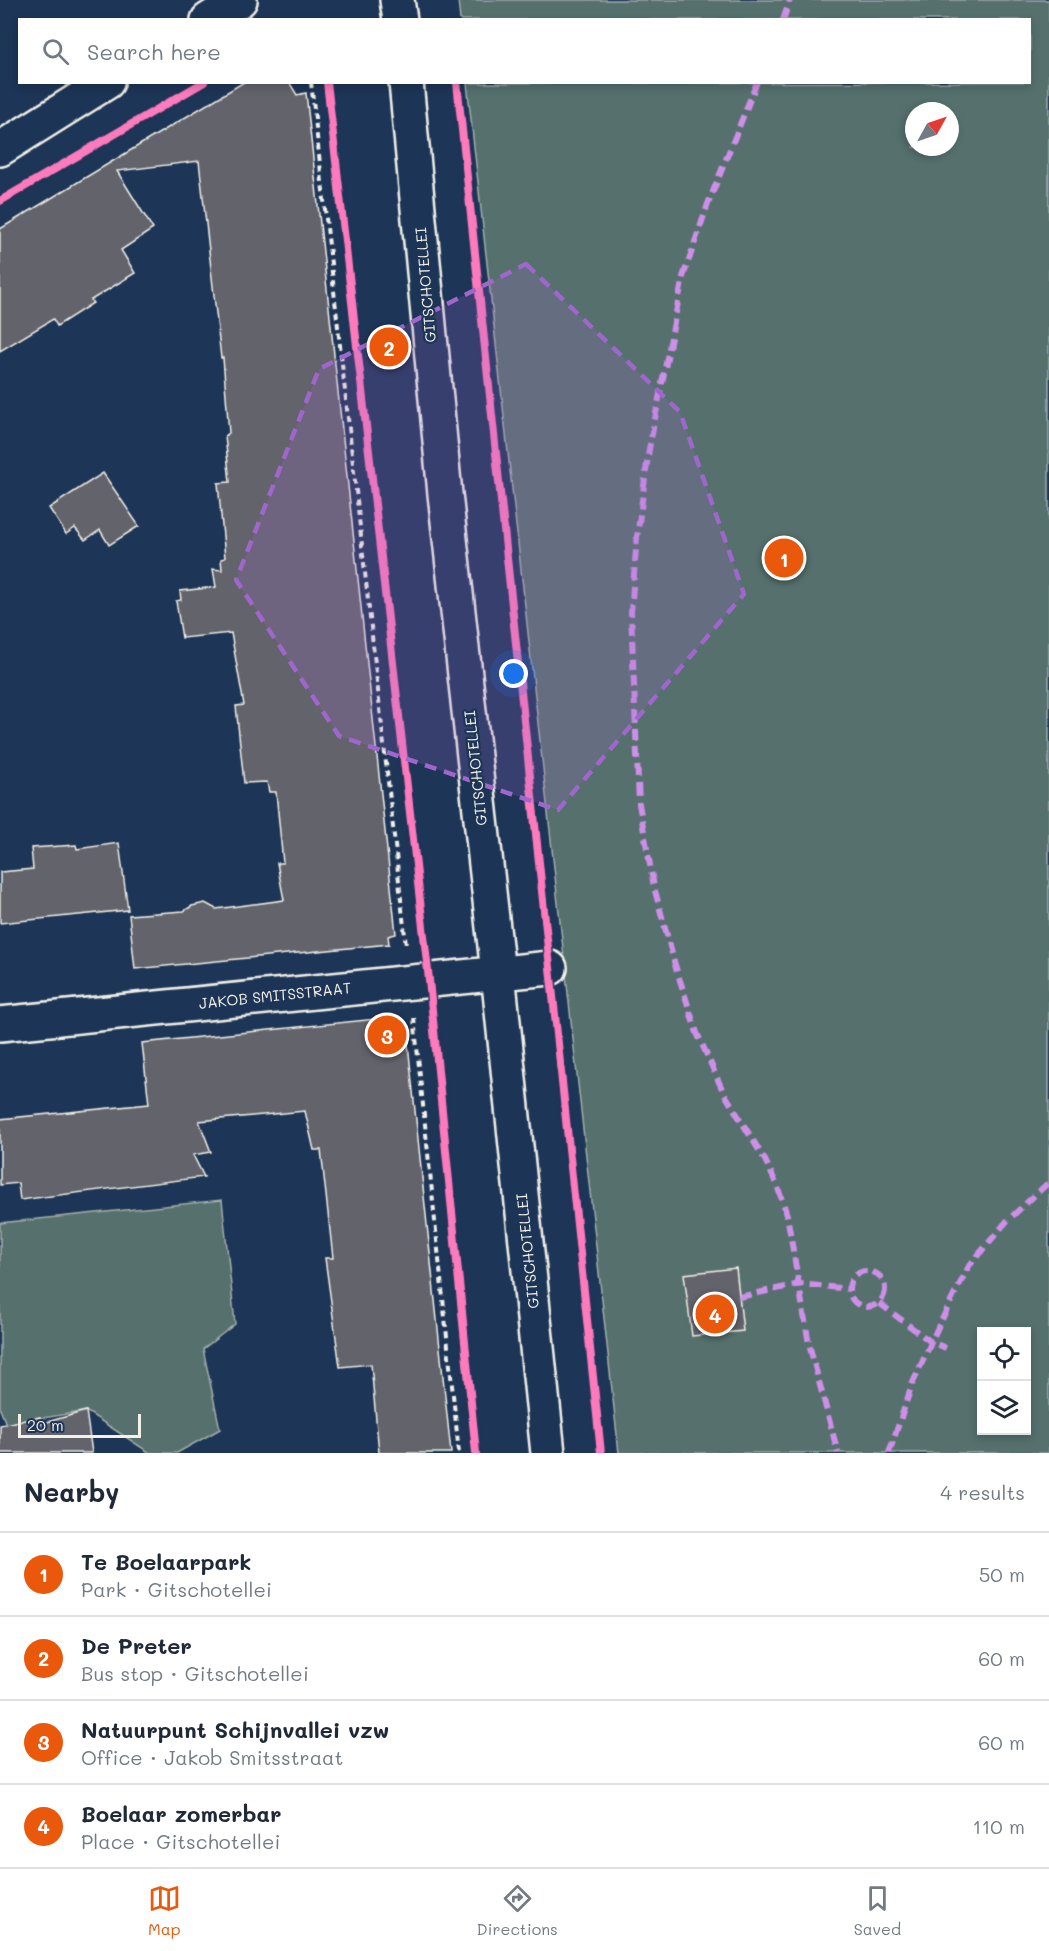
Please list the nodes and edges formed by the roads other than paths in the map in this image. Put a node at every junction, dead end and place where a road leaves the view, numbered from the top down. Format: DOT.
graph roads {
  1 [pos="240,0"];
  2 [pos="397,0"];
  3 [pos="211,18"];
  4 [pos="400,18"];
  5 [pos="104,84"];
  6 [pos="406,84"];
  7 [pos="0,149"];
  8 [pos="550,968"];
  9 [pos="498,973"];
  10 [pos="0,1024"];
  11 [pos="548,1453"];
  1 -- 3 [label="street"];
  2 -- 4 [label="street"];
  5 -- 7 [label="street"];
  6 -- 9 [label="street, GITSCHOTELLEI"];
  8 -- 9 [label="street, JAKOB SMITSSTRAAT"];
  9 -- 10 [label="street, JAKOB SMITSSTRAAT"];
  9 -- 11 [label="street, GITSCHOTELLEI"];
}
